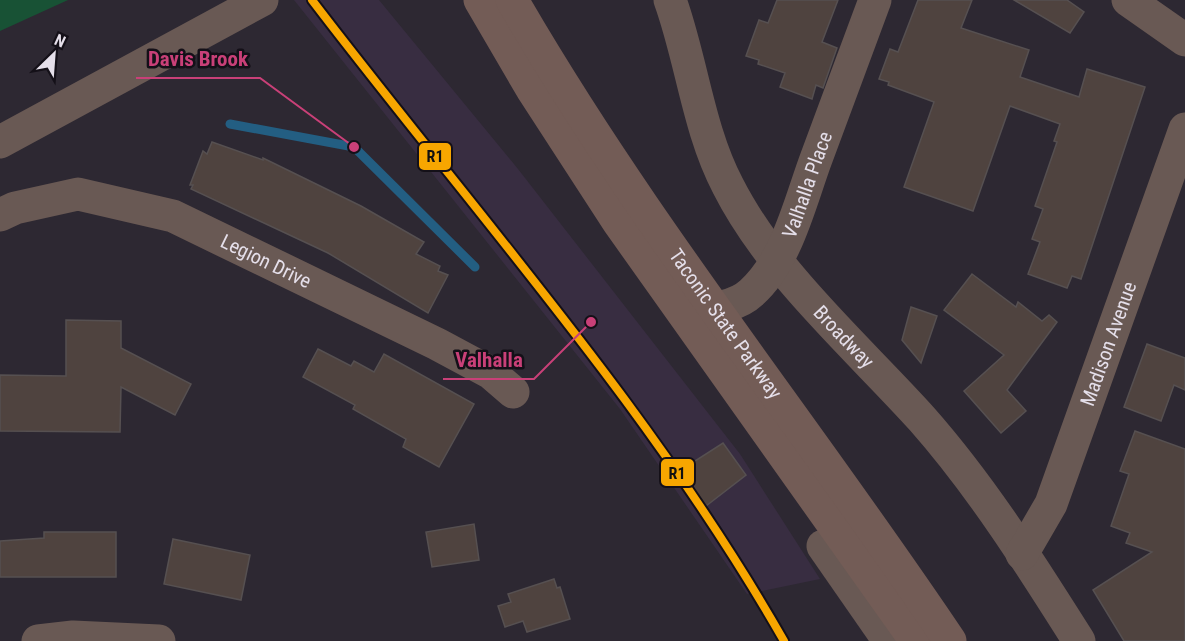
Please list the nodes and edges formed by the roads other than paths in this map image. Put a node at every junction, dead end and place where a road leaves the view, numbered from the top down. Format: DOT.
graph roads {
  1 [pos="480,0"];
  2 [pos="513,0"];
  3 [pos="670,0"];
  4 [pos="875,0"];
  5 [pos="1128,0"];
  6 [pos="257,3"];
  7 [pos="1178,27"];
  8 [pos="1185,129"];
  9 [pos="0,142"];
  10 [pos="0,215"];
  11 [pos="777,257"];
  12 [pos="714,308"];
  13 [pos="680,310"];
  14 [pos="513,392"];
  15 [pos="823,546"];
  16 [pos="1022,554"];
  17 [pos="38,641"];
  18 [pos="159,641"];
  19 [pos="889,641"];
  20 [pos="916,641"];
  21 [pos="950,641"];
  22 [pos="1080,641"];
  1 -- 13 [label="highway, Taconic State Parkway"];
  2 -- 12 [label="highway, Taconic State Parkway"];
  3 -- 11 [label="street, Broadway"];
  4 -- 11 [label="street, Valhalla Place"];
  5 -- 7 [label="street"];
  6 -- 9 [label="street"];
  8 -- 16 [label="street, Madison Avenue"];
  10 -- 14 [label="street, Legion Drive"];
  11 -- 12 [label="street, Valhalla Place"];
  11 -- 16 [label="street, Broadway"];
  12 -- 13 [label="street, Valhalla Place"];
  12 -- 21 [label="highway, Taconic State Parkway"];
  13 -- 20 [label="highway, Taconic State Parkway"];
  15 -- 19 [label="street"];
  16 -- 22 [label="street, Broadway"];
  17 -- 18 [label="street"];
}
